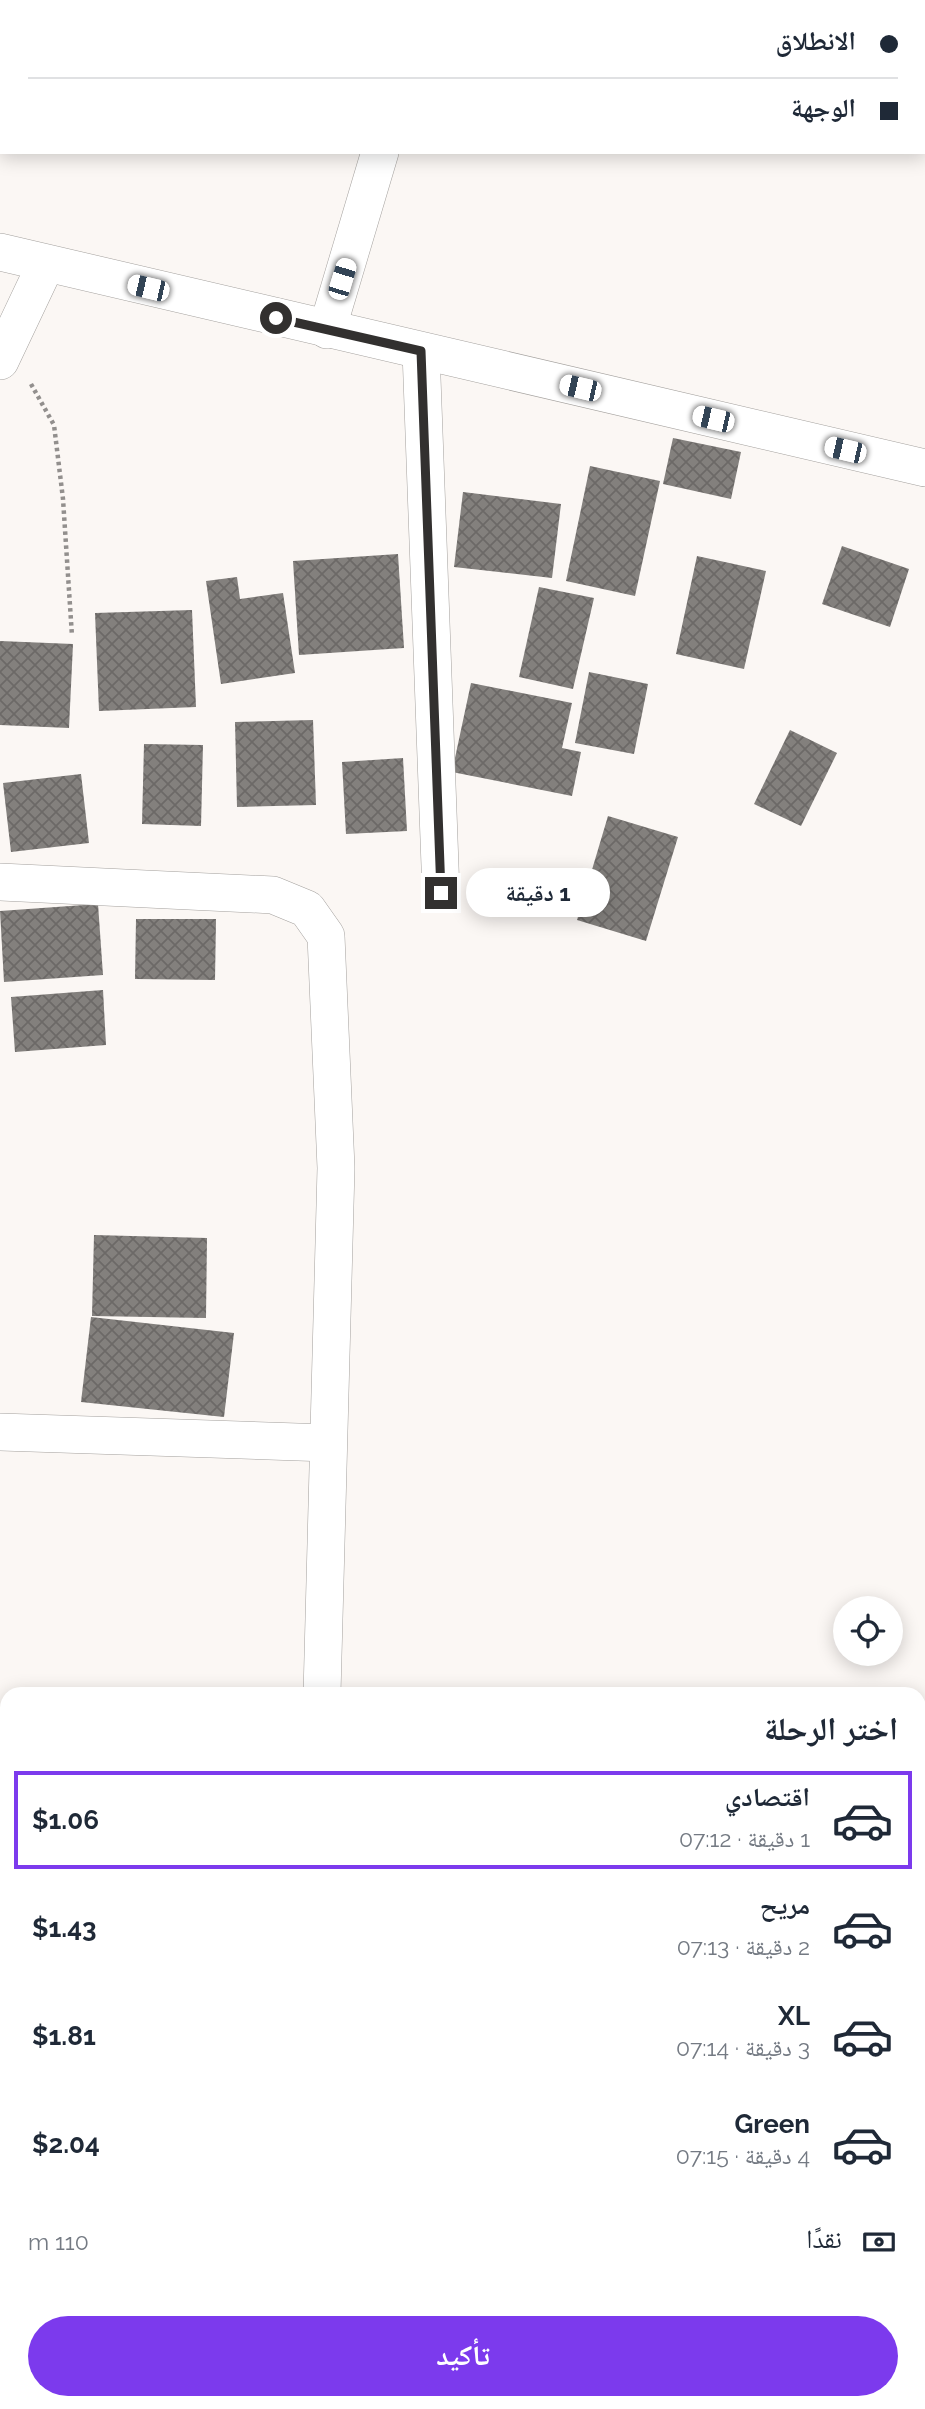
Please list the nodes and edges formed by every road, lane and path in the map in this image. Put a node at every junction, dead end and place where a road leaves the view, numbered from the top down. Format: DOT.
graph roads {
  1 [pos="379,154"];
  2 [pos="0,252"];
  3 [pos="46,264"];
  4 [pos="327,330"];
  5 [pos="421,351"];
  6 [pos="4,352"];
  7 [pos="925,468"];
  8 [pos="72,636"];
  9 [pos="0,882"];
  10 [pos="441,893"];
  11 [pos="0,1432"];
  12 [pos="328,1443"];
  13 [pos="322,1687"];
  1 -- 4 [label="street"];
  2 -- 3 [label="street"];
  3 -- 4 [label="street"];
  3 -- 6 [label="street"];
  4 -- 5 [label="street"];
  5 -- 7 [label="street"];
  5 -- 10 [label="street"];
  6 -- 8 [label="path"];
  9 -- 12 [label="street"];
  11 -- 12 [label="street"];
  12 -- 13 [label="street"];
}
